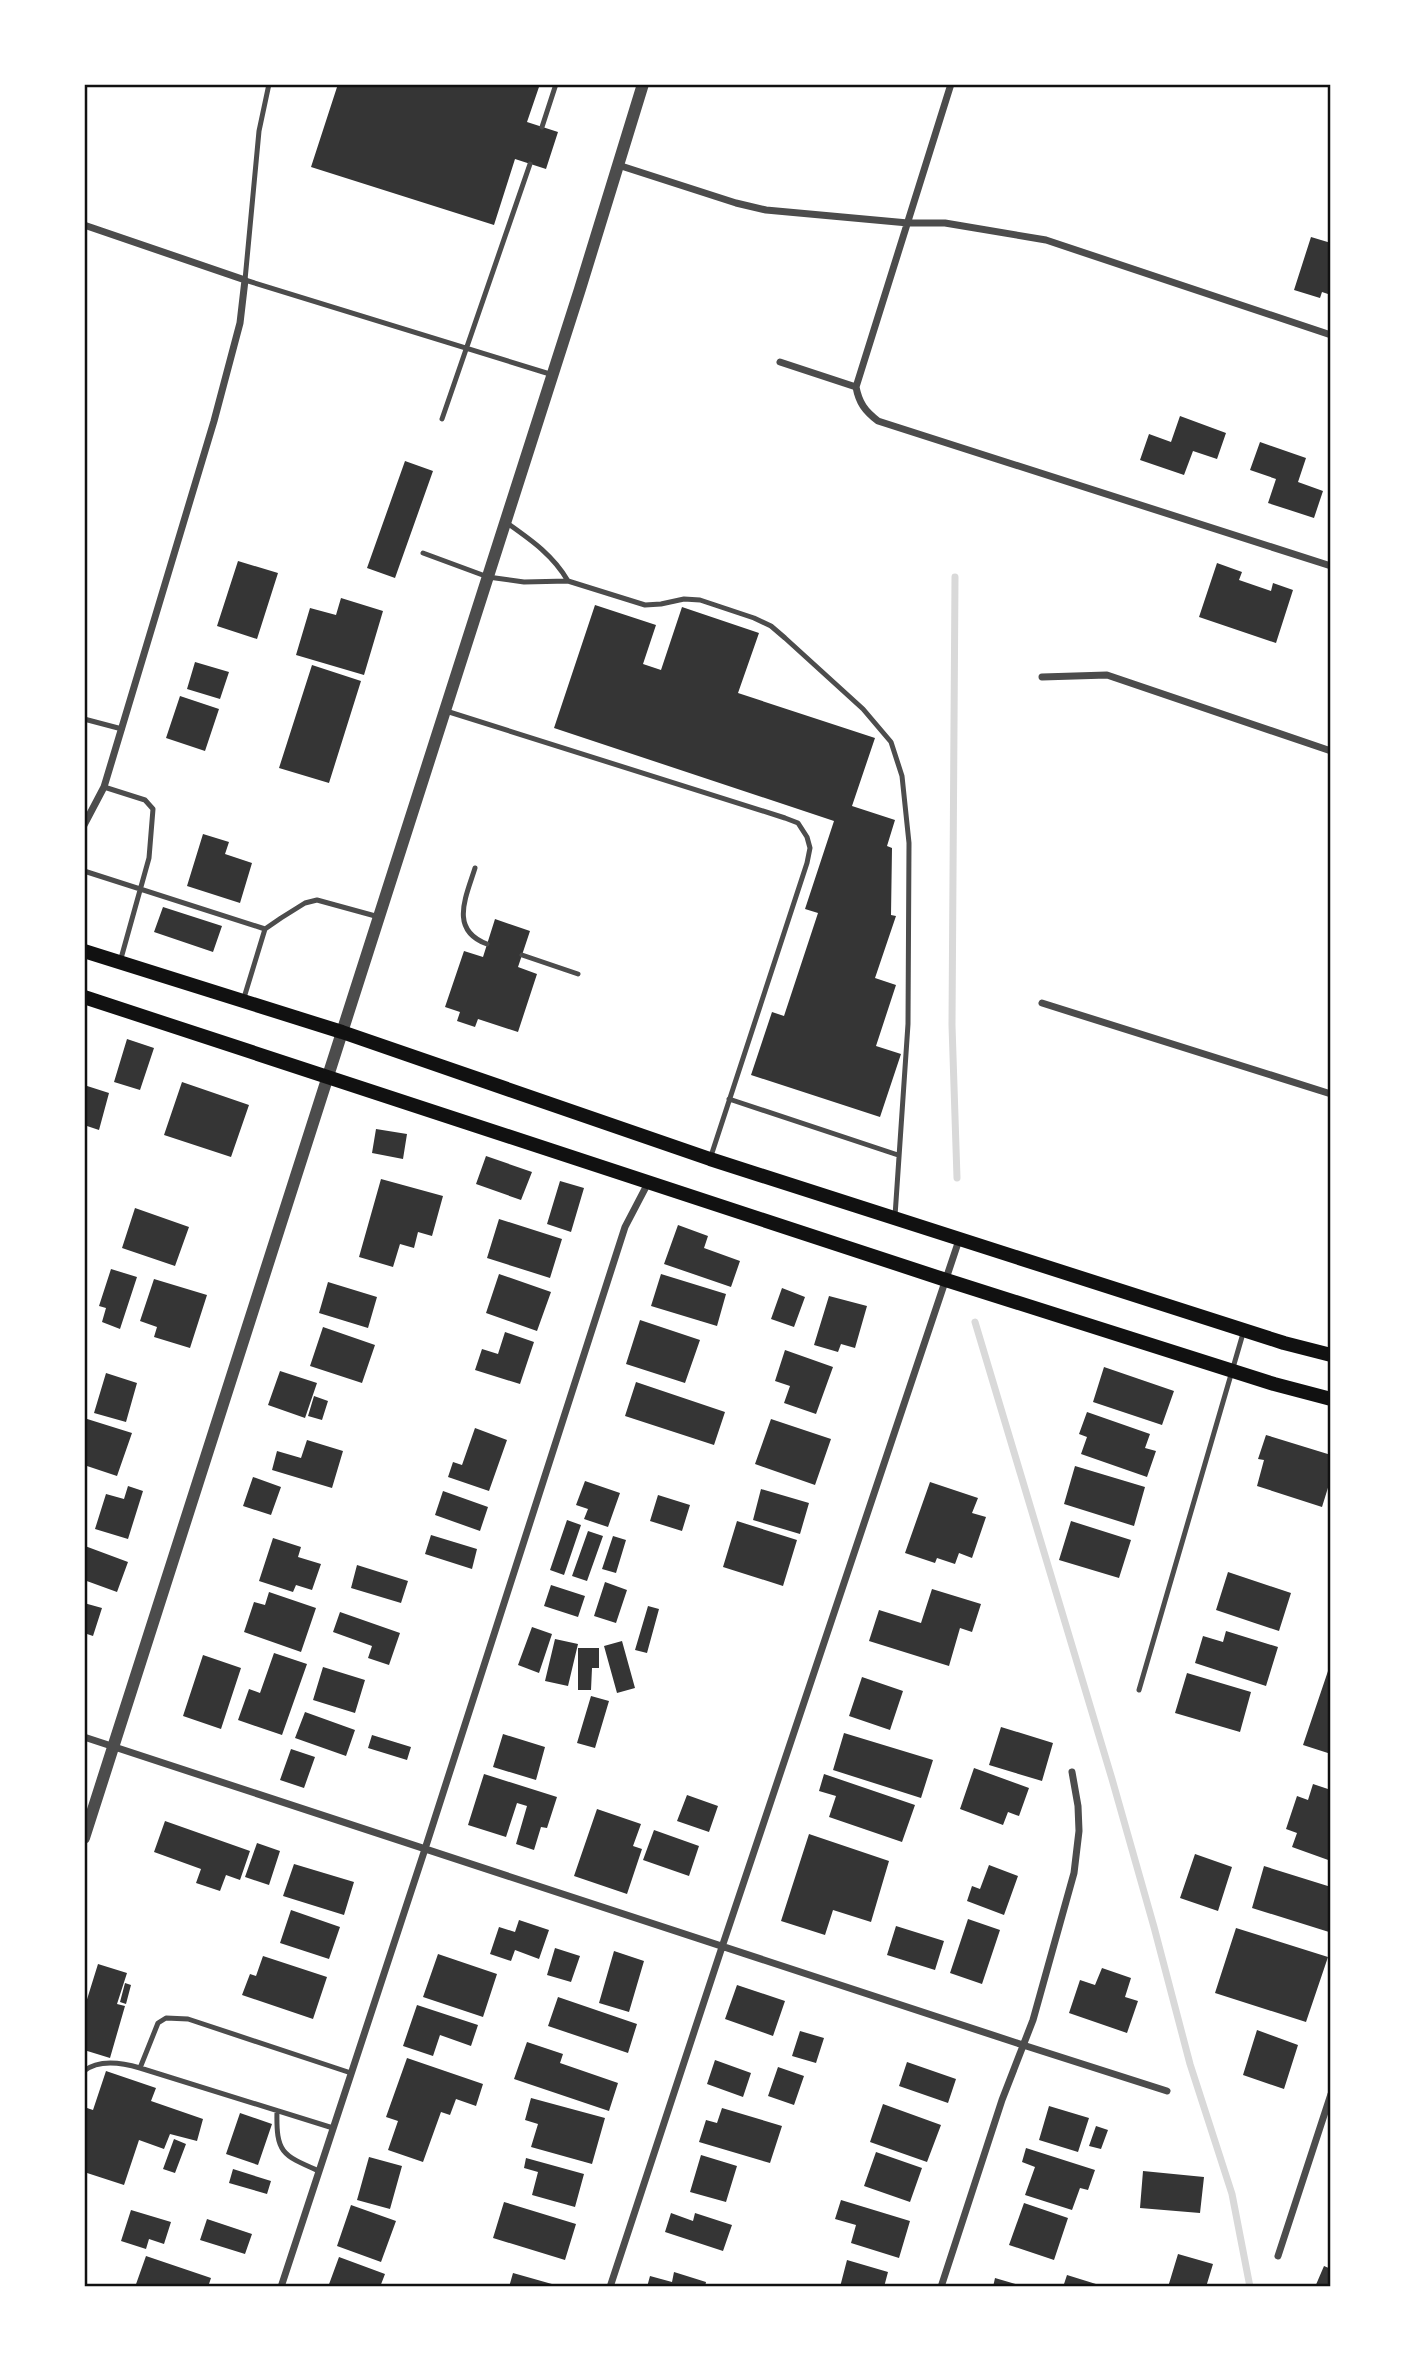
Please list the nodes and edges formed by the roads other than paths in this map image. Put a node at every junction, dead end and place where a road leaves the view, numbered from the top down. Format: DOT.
graph roads {
  1 [pos="269,84"];
  2 [pos="555,84"];
  3 [pos="643,84"];
  4 [pos="951,84"];
  5 [pos="542,127"];
  6 [pos="530,163"];
  7 [pos="618,165"];
  8 [pos="908,223"];
  9 [pos="84,225"];
  10 [pos="245,280"];
  11 [pos="1331,335"];
  12 [pos="465,348"];
  13 [pos="780,362"];
  14 [pos="553,375"];
  15 [pos="856,387"];
  16 [pos="442,419"];
  17 [pos="506,522"];
  18 [pos="423,553"];
  19 [pos="1331,566"];
  20 [pos="488,577"];
  21 [pos="568,580"];
  22 [pos="1042,677"];
  23 [pos="445,711"];
  24 [pos="84,719"];
  25 [pos="122,729"];
  26 [pos="1331,751"];
  27 [pos="104,787"];
  28 [pos="84,825"];
  29 [pos="475,868"];
  30 [pos="84,871"];
  31 [pos="141,889"];
  32 [pos="379,917"];
  33 [pos="265,929"];
  34 [pos="487,944"];
  35 [pos="84,951"];
  36 [pos="522,955"];
  37 [pos="120,962"];
  38 [pos="578,974"];
  39 [pos="84,997"];
  40 [pos="243,1001"];
  41 [pos="1042,1003"];
  42 [pos="342,1032"];
  43 [pos="329,1075"];
  44 [pos="1331,1094"];
  45 [pos="729,1099"];
  46 [pos="898,1155"];
  47 [pos="710,1159"];
  48 [pos="648,1183"];
  49 [pos="895,1219"];
  50 [pos="959,1240"];
  51 [pos="946,1280"];
  52 [pos="1244,1331"];
  53 [pos="1331,1355"];
  54 [pos="1231,1371"];
  55 [pos="1331,1399"];
  56 [pos="1139,1690"];
  57 [pos="84,1737"];
  58 [pos="113,1746"];
  59 [pos="1072,1772"];
  60 [pos="84,1838"];
  61 [pos="425,1849"];
  62 [pos="722,1947"];
  63 [pos="1023,2045"];
  64 [pos="140,2068"];
  65 [pos="84,2070"];
  66 [pos="351,2073"];
  67 [pos="1167,2091"];
  68 [pos="1331,2094"];
  69 [pos="277,2111"];
  70 [pos="333,2129"];
  71 [pos="319,2171"];
  72 [pos="1278,2256"];
  73 [pos="281,2287"];
  74 [pos="610,2287"];
  75 [pos="941,2287"];
  1 -- 10 [label="lane"];
  2 -- 5 [label="lane"];
  3 -- 7 [label="street"];
  4 -- 8 [label="street"];
  6 -- 12 [label="lane"];
  7 -- 8 [label="street"];
  7 -- 14 [label="street"];
  8 -- 11 [label="street"];
  8 -- 15 [label="street"];
  9 -- 10 [label="street"];
  10 -- 12 [label="lane"];
  10 -- 25 [label="street"];
  12 -- 14 [label="lane"];
  12 -- 16 [label="lane"];
  13 -- 15 [label="street"];
  14 -- 17 [label="street"];
  15 -- 19 [label="street"];
  17 -- 20 [label="street"];
  17 -- 21 [label="lane"];
  18 -- 20 [label="lane"];
  20 -- 21 [label="lane"];
  20 -- 23 [label="street"];
  21 -- 46 [label="lane"];
  22 -- 26 [label="street"];
  23 -- 32 [label="street"];
  23 -- 45 [label="lane"];
  24 -- 25 [label="lane"];
  25 -- 27 [label="street"];
  27 -- 28 [label="street"];
  27 -- 31 [label="lane"];
  29 -- 34 [label="lane"];
  30 -- 31 [label="lane"];
  31 -- 33 [label="lane"];
  31 -- 37 [label="lane"];
  32 -- 33 [label="lane"];
  32 -- 42 [label="street"];
  33 -- 40 [label="lane"];
  35 -- 37 [label="main road"];
  36 -- 38 [label="lane"];
  37 -- 40 [label="main road"];
  39 -- 43 [label="main road"];
  40 -- 42 [label="main road"];
  41 -- 44 [label="street"];
  42 -- 43 [label="street"];
  42 -- 47 [label="main road"];
  43 -- 48 [label="main road"];
  43 -- 58 [label="street"];
  45 -- 46 [label="lane"];
  45 -- 47 [label="lane"];
  46 -- 49 [label="lane"];
  47 -- 49 [label="main road"];
  48 -- 51 [label="main road"];
  48 -- 61 [label="street"];
  49 -- 50 [label="main road"];
  50 -- 51 [label="street"];
  50 -- 52 [label="main road"];
  51 -- 54 [label="main road"];
  51 -- 62 [label="street"];
  52 -- 53 [label="main road"];
  52 -- 54 [label="lane"];
  54 -- 55 [label="main road"];
  54 -- 56 [label="lane"];
  57 -- 58 [label="street"];
  58 -- 60 [label="street"];
  58 -- 61 [label="street"];
  59 -- 63 [label="street"];
  61 -- 62 [label="street"];
  61 -- 66 [label="street"];
  62 -- 63 [label="street"];
  62 -- 74 [label="street"];
  63 -- 67 [label="street"];
  63 -- 75 [label="street"];
  64 -- 65 [label="lane"];
  64 -- 66 [label="lane"];
  64 -- 69 [label="lane"];
  66 -- 70 [label="street"];
  68 -- 72 [label="street"];
  69 -- 70 [label="lane"];
  69 -- 71 [label="lane"];
  70 -- 71 [label="street"];
  71 -- 73 [label="street"];
}
